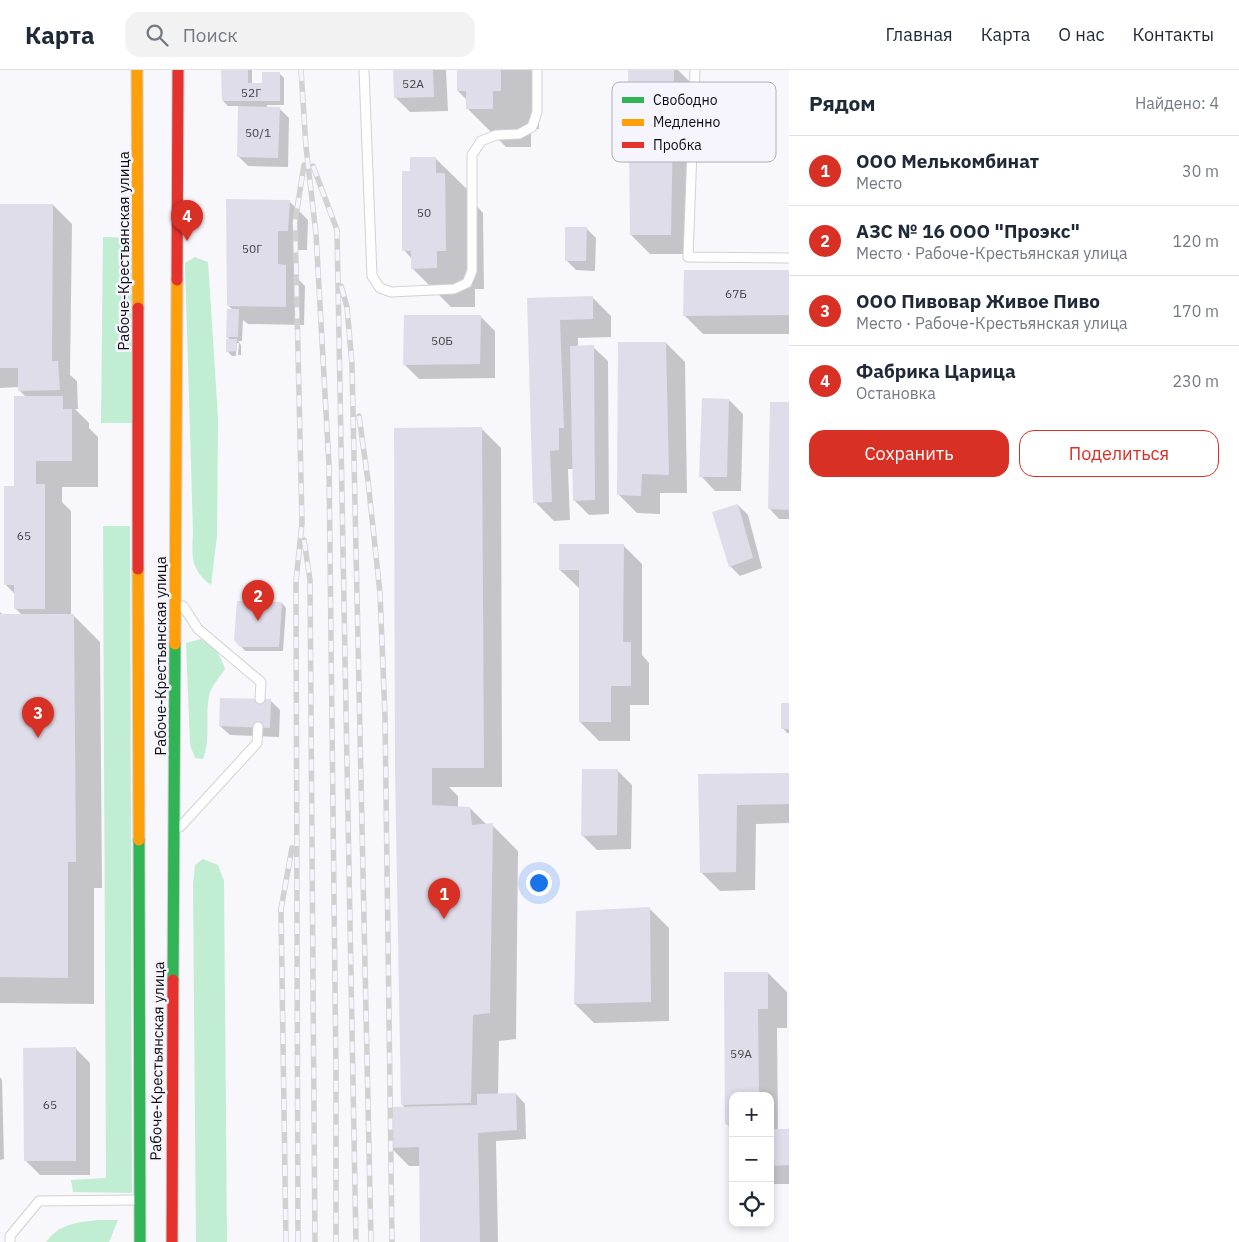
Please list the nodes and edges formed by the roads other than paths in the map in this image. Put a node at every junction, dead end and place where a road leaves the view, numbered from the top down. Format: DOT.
graph roads {
  1 [pos="137,70"];
  2 [pos="178,70"];
  3 [pos="364,70"];
  4 [pos="536,70"];
  5 [pos="692,162"];
  6 [pos="789,258"];
  7 [pos="175,595"];
  8 [pos="260,699"];
  9 [pos="258,727"];
  10 [pos="174,832"];
  11 [pos="140,1200"];
  12 [pos="10,1242"];
  13 [pos="140,1242"];
  14 [pos="172,1242"];
  1 -- 11 [label="main road, Рабоче-Крестьянская улица"];
  2 -- 7 [label="main road, Рабоче-Крестьянская улица"];
  3 -- 4 [label="lane"];
  5 -- 6 [label="lane"];
  7 -- 8 [label="lane"];
  7 -- 10 [label="main road, Рабоче-Крестьянская улица"];
  9 -- 10 [label="lane"];
  10 -- 14 [label="main road, Рабоче-Крестьянская улица"];
  11 -- 12 [label="lane"];
  11 -- 13 [label="main road, Рабоче-Крестьянская улица"];
}
